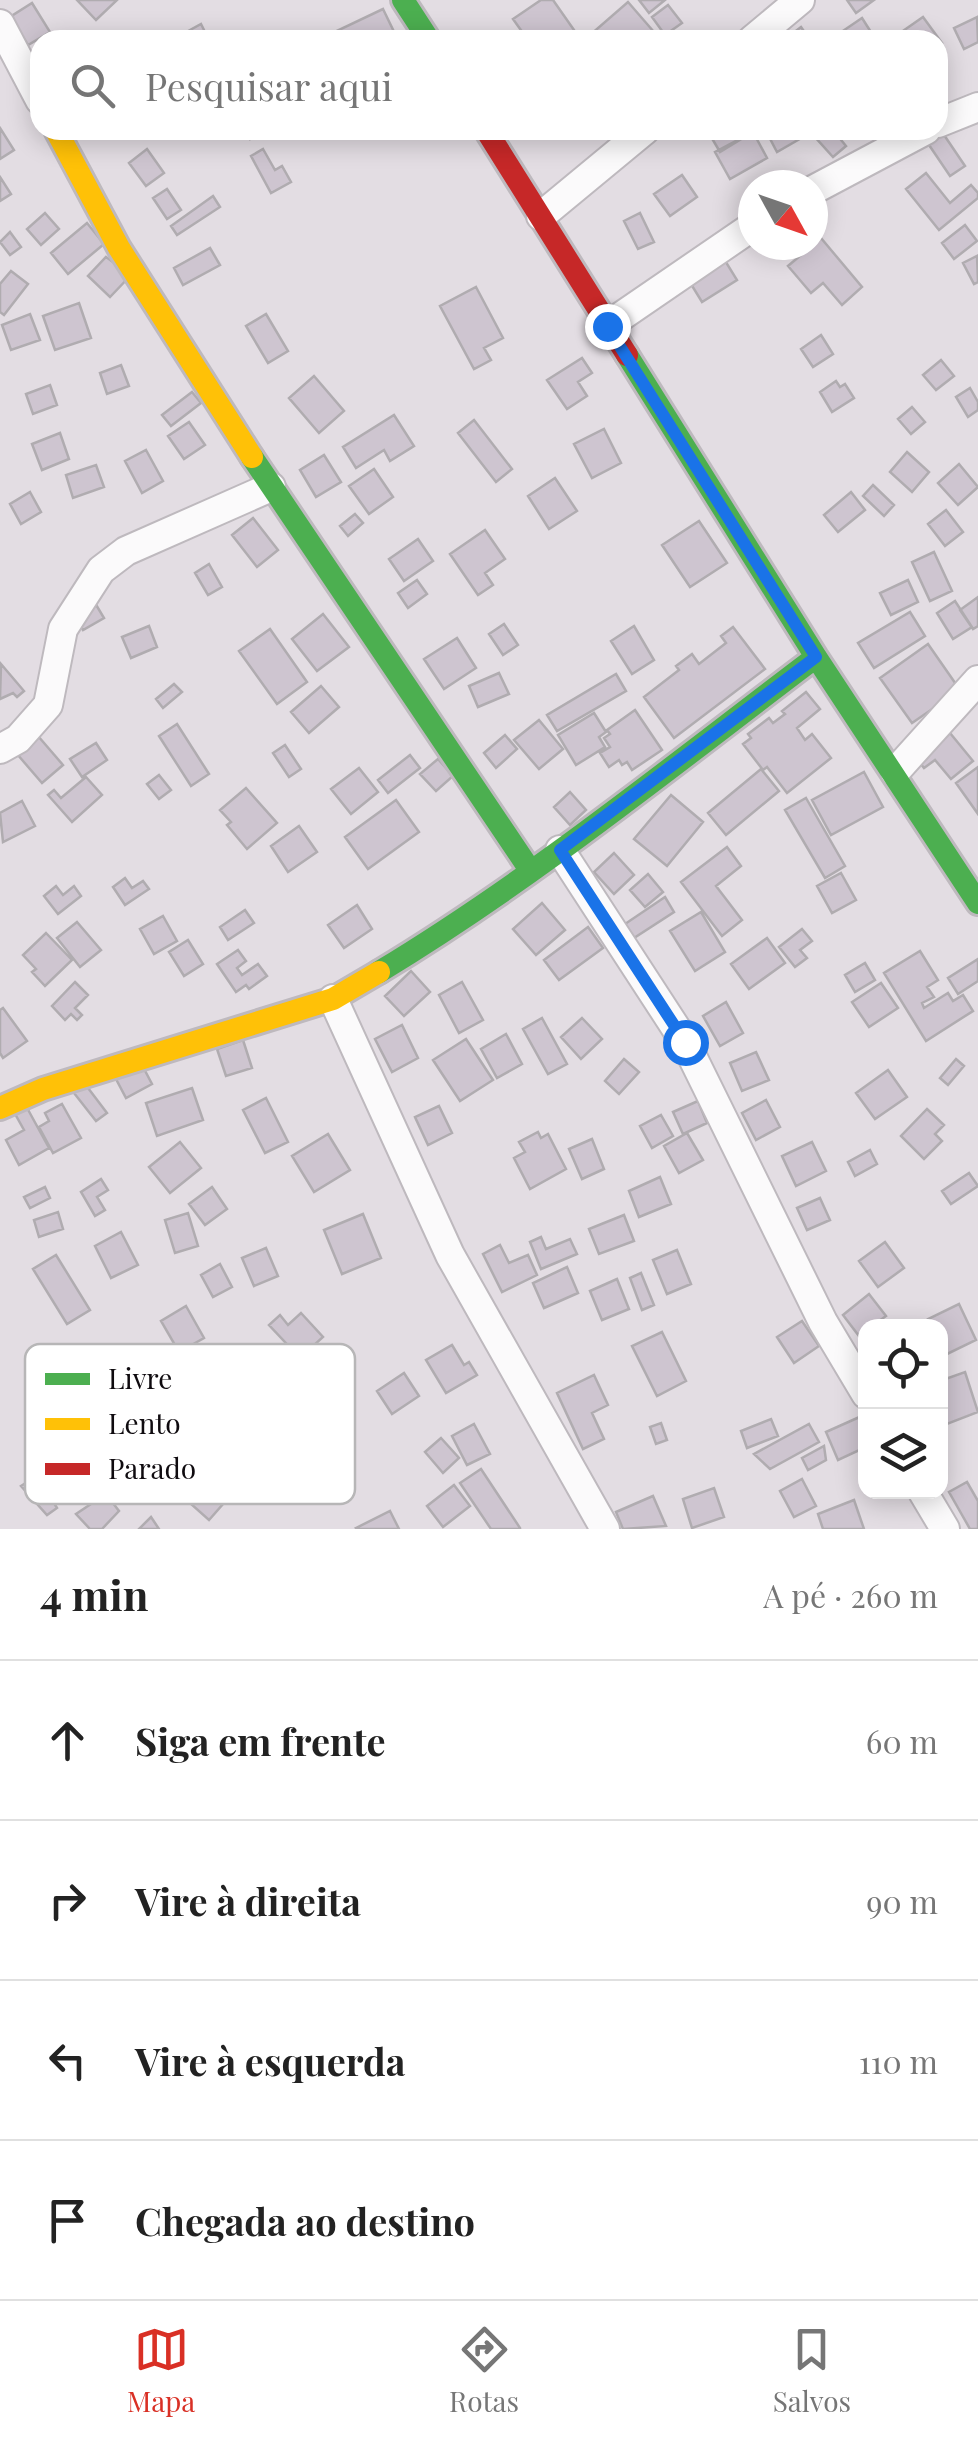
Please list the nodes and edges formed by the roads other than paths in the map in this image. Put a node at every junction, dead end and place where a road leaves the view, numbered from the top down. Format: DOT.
graph roads {
  1 [pos="403,0"];
  2 [pos="800,0"];
  3 [pos="0,24"];
  4 [pos="422,30"];
  5 [pos="764,30"];
  6 [pos="30,81"];
  7 [pos="978,107"];
  8 [pos="948,120"];
  9 [pos="61,140"];
  10 [pos="492,140"];
  11 [pos="632,140"];
  12 [pos="907,140"];
  13 [pos="828,182"];
  14 [pos="541,216"];
  15 [pos="738,236"];
  16 [pos="607,326"];
  17 [pos="271,487"];
  18 [pos="816,657"];
  19 [pos="978,680"];
  20 [pos="0,749"];
  21 [pos="895,772"];
  22 [pos="560,850"];
  23 [pos="530,870"];
  24 [pos="978,903"];
  25 [pos="334,999"];
  26 [pos="0,1108"];
  27 [pos="858,1381"];
  28 [pos="927,1499"];
  29 [pos="605,1529"];
  30 [pos="945,1529"];
  1 -- 4 [label="street"];
  2 -- 5 [label="street"];
  3 -- 6 [label="street"];
  7 -- 8 [label="street"];
  9 -- 17 [label="street"];
  10 -- 14 [label="street"];
  11 -- 14 [label="street"];
  12 -- 13 [label="street"];
  14 -- 16 [label="street"];
  15 -- 16 [label="street"];
  16 -- 18 [label="street"];
  17 -- 20 [label="street"];
  17 -- 23 [label="street"];
  18 -- 21 [label="street"];
  18 -- 22 [label="street"];
  19 -- 21 [label="street"];
  21 -- 24 [label="street"];
  22 -- 23 [label="street"];
  22 -- 27 [label="street"];
  23 -- 25 [label="street"];
  25 -- 26 [label="street"];
  25 -- 29 [label="street"];
  28 -- 30 [label="street"];
}
